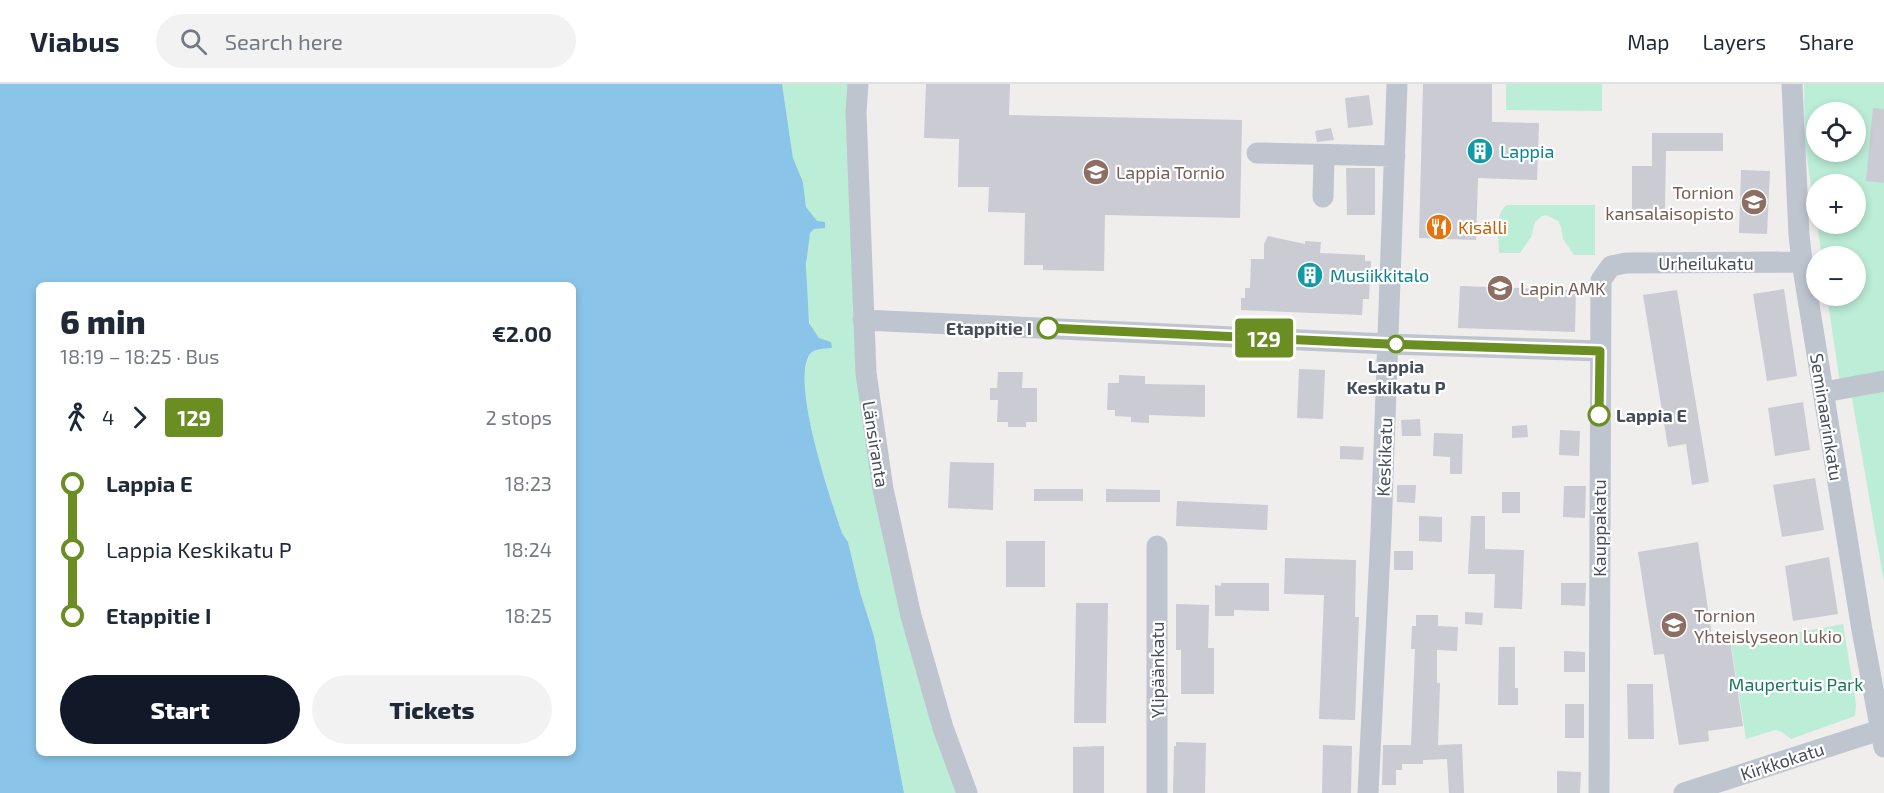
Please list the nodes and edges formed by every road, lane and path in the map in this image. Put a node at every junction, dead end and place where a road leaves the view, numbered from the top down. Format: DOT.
graph roads {
  1 [pos="858,84"];
  2 [pos="1397,84"];
  3 [pos="1792,84"];
  4 [pos="1257,153"];
  5 [pos="1324,155"];
  6 [pos="1395,156"];
  7 [pos="1323,197"];
  8 [pos="1802,262"];
  9 [pos="1611,266"];
  10 [pos="864,320"];
  11 [pos="1388,344"];
  12 [pos="1600,351"];
  13 [pos="1884,381"];
  14 [pos="1824,392"];
  15 [pos="1157,546"];
  16 [pos="1882,738"];
  17 [pos="967,793"];
  18 [pos="1157,793"];
  19 [pos="1368,793"];
  20 [pos="1599,793"];
  21 [pos="1684,793"];
  1 -- 10 [label="street, Länsiranta"];
  2 -- 6 [label="street, Keskikatu"];
  3 -- 8 [label="street, Seminaarinkatu"];
  4 -- 5 [label="street"];
  5 -- 6 [label="street"];
  5 -- 7 [label="street"];
  6 -- 11 [label="street, Keskikatu"];
  8 -- 9 [label="street, Urheilukatu"];
  8 -- 14 [label="street, Seminaarinkatu"];
  9 -- 12 [label="street, Kauppakatu"];
  10 -- 11 [label="street"];
  10 -- 17 [label="street, Länsiranta"];
  11 -- 12 [label="street"];
  11 -- 19 [label="street, Keskikatu"];
  12 -- 20 [label="street, Kauppakatu"];
  13 -- 14 [label="street"];
  14 -- 16 [label="street, Seminaarinkatu"];
  15 -- 18 [label="street, Ylipäänkatu"];
  16 -- 21 [label="street, Kirkkokatu"];
}
